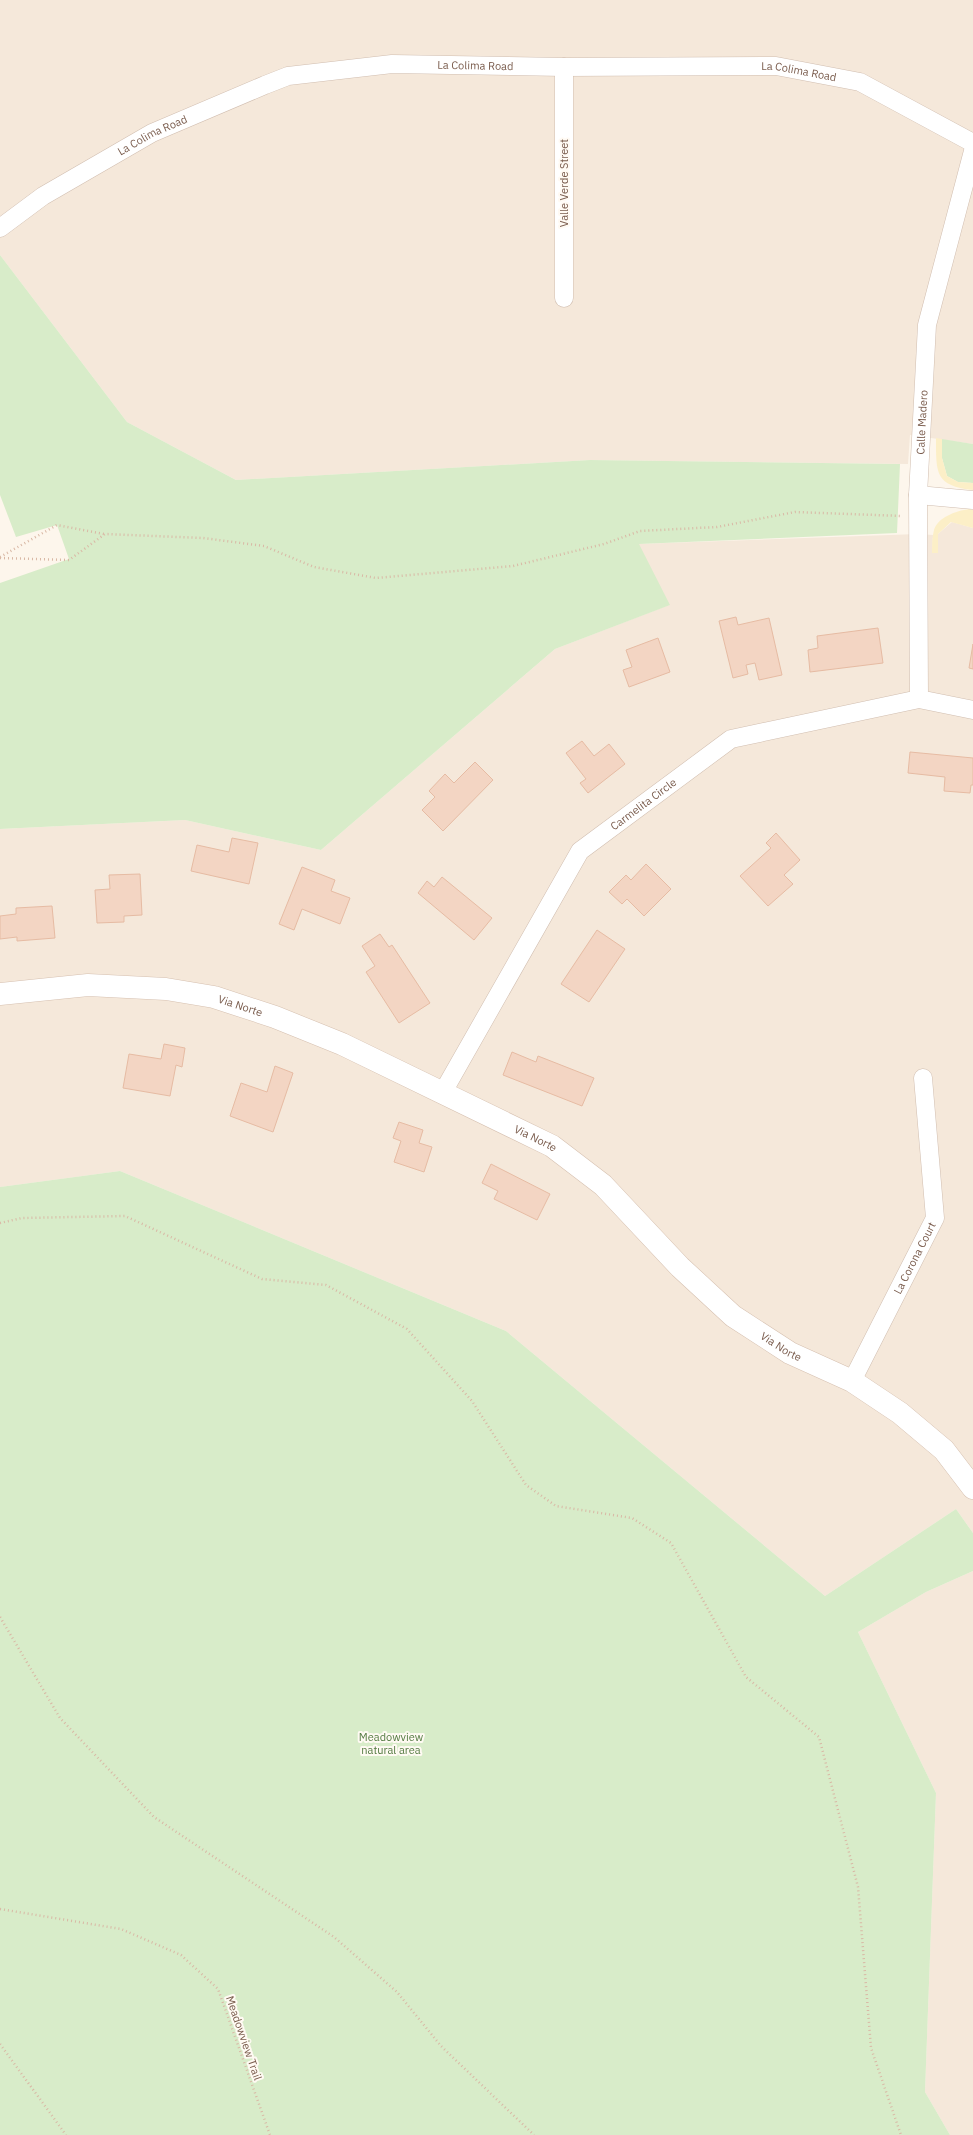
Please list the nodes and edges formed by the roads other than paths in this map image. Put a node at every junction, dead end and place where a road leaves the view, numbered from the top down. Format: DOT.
graph roads {
  1 [pos="564,68"];
  2 [pos="973,143"];
  3 [pos="973,151"];
  4 [pos="0,228"];
  5 [pos="564,298"];
  6 [pos="918,495"];
  7 [pos="973,500"];
  8 [pos="919,699"];
  9 [pos="973,710"];
  10 [pos="0,994"];
  11 [pos="923,1078"];
  12 [pos="443,1092"];
  13 [pos="852,1381"];
  14 [pos="973,1488"];
  1 -- 2 [label="street, La Colima Road"];
  1 -- 4 [label="street, La Colima Road"];
  1 -- 5 [label="street, Valle Verde Street"];
  3 -- 6 [label="street, Calle Madero"];
  6 -- 7 [label="street"];
  6 -- 8 [label="street, Calle Madero"];
  8 -- 9 [label="street, Carmelita Circle"];
  8 -- 12 [label="street, Carmelita Circle"];
  10 -- 12 [label="street, Via Norte"];
  11 -- 13 [label="street, La Corona Court"];
  12 -- 13 [label="street, Via Norte"];
  13 -- 14 [label="street, Via Norte"];
}
